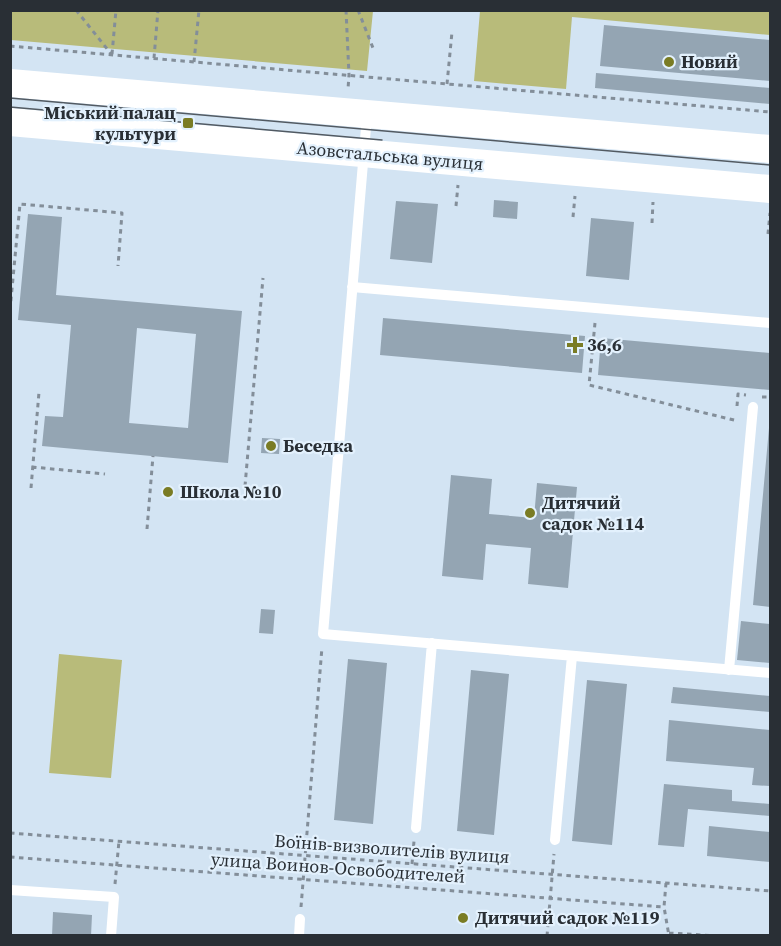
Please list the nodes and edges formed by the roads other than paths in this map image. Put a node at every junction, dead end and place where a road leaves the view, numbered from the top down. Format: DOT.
graph roads {
  1 [pos="10,82"];
  2 [pos="367,114"];
  3 [pos="10,122"];
  4 [pos="771,149"];
  5 [pos="363,153"];
  6 [pos="771,189"];
  7 [pos="352,286"];
  8 [pos="771,323"];
  9 [pos="753,407"];
  10 [pos="432,643"];
  11 [pos="572,656"];
  12 [pos="729,670"];
  13 [pos="771,673"];
  14 [pos="416,828"];
  15 [pos="555,840"];
  16 [pos="10,890"];
  17 [pos="300,919"];
  18 [pos="111,936"];
  19 [pos="299,936"];
  1 -- 2 [label="street"];
  2 -- 4 [label="street"];
  2 -- 5 [label="lane"];
  3 -- 5 [label="street, Азовстальська вулиця"];
  5 -- 6 [label="street, Азовстальська вулиця"];
  5 -- 7 [label="lane"];
  7 -- 8 [label="lane"];
  7 -- 10 [label="lane"];
  9 -- 12 [label="lane"];
  10 -- 11 [label="lane"];
  10 -- 14 [label="lane"];
  11 -- 12 [label="lane"];
  11 -- 15 [label="lane"];
  12 -- 13 [label="lane"];
  16 -- 18 [label="lane"];
  17 -- 19 [label="lane"];
}
